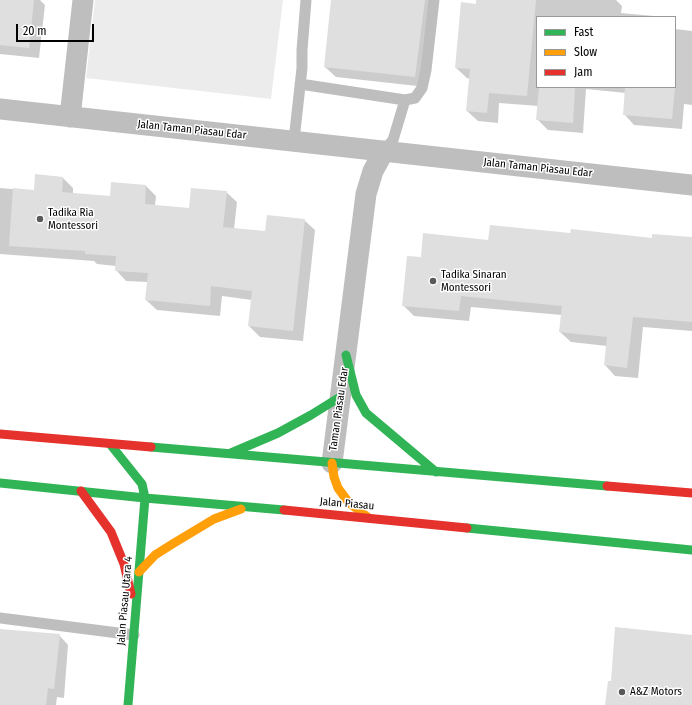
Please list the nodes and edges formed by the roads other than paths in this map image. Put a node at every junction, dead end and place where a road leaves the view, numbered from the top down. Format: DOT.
graph roads {
  1 [pos="83,0"];
  2 [pos="306,0"];
  3 [pos="434,0"];
  4 [pos="300,84"];
  5 [pos="405,100"];
  6 [pos="0,109"];
  7 [pos="70,117"];
  8 [pos="294,140"];
  9 [pos="384,151"];
  10 [pos="692,184"];
  11 [pos="346,355"];
  12 [pos="340,397"];
  13 [pos="0,434"];
  14 [pos="110,444"];
  15 [pos="228,454"];
  16 [pos="332,463"];
  17 [pos="436,472"];
  18 [pos="0,483"];
  19 [pos="81,491"];
  20 [pos="692,493"];
  21 [pos="145,498"];
  22 [pos="245,507"];
  23 [pos="369,518"];
  24 [pos="692,550"];
  25 [pos="139,572"];
  26 [pos="135,615"];
  27 [pos="0,618"];
  28 [pos="134,635"];
  29 [pos="128,705"];
  1 -- 7 [label="street"];
  2 -- 4 [label="lane"];
  3 -- 5 [label="lane"];
  4 -- 5 [label="lane"];
  4 -- 8 [label="lane"];
  5 -- 9 [label="lane"];
  6 -- 7 [label="street, Jalan Taman Piasau Edar"];
  7 -- 8 [label="street, Jalan Taman Piasau Edar"];
  8 -- 9 [label="street, Jalan Taman Piasau Edar"];
  9 -- 10 [label="street, Jalan Taman Piasau Edar"];
  9 -- 11 [label="street"];
  11 -- 12 [label="street, Taman Piasau Edar"];
  11 -- 17 [label="street"];
  12 -- 15 [label="street"];
  12 -- 16 [label="street, Taman Piasau Edar"];
  13 -- 14 [label="street"];
  14 -- 15 [label="street"];
  14 -- 21 [label="street"];
  15 -- 16 [label="street"];
  16 -- 17 [label="street"];
  16 -- 23 [label="street"];
  17 -- 20 [label="street"];
  18 -- 19 [label="street, Jalan Piasau"];
  19 -- 21 [label="street, Jalan Piasau"];
  19 -- 26 [label="street"];
  21 -- 22 [label="street, Jalan Piasau"];
  21 -- 25 [label="street, Jalan Piasau Utara 4"];
  22 -- 23 [label="street, Jalan Piasau"];
  22 -- 25 [label="street"];
  23 -- 24 [label="street, Jalan Piasau"];
  25 -- 26 [label="street, Jalan Piasau Utara 4"];
  26 -- 28 [label="street, Jalan Piasau Utara 4"];
  27 -- 28 [label="lane"];
  28 -- 29 [label="street, Jalan Piasau Utara 4"];
}
